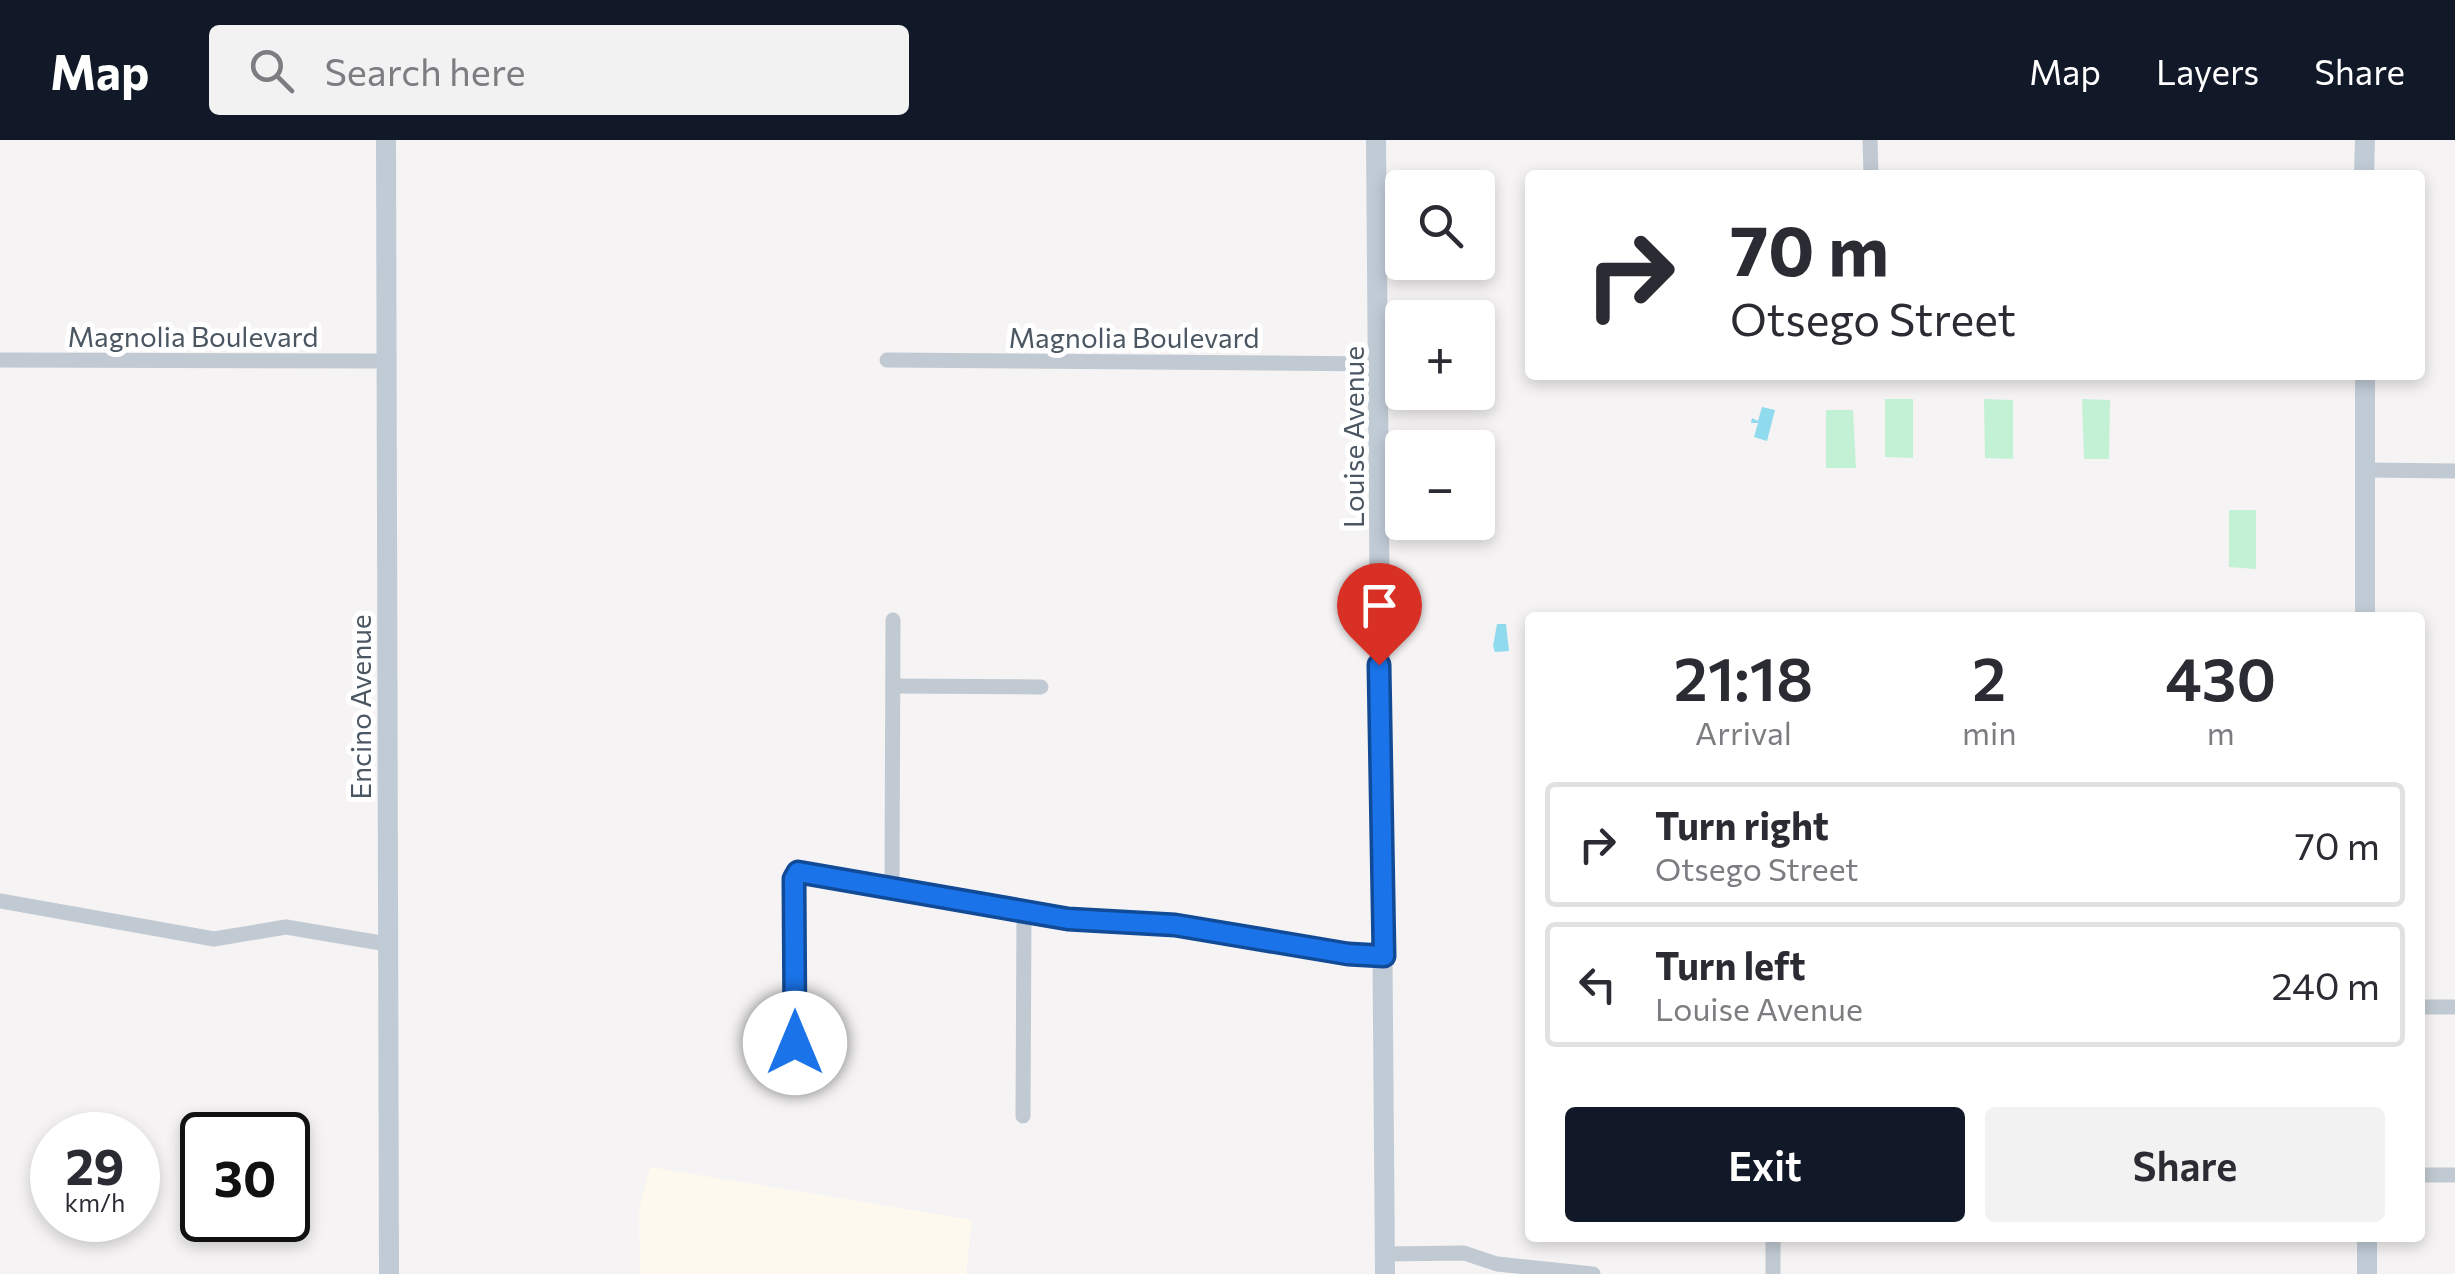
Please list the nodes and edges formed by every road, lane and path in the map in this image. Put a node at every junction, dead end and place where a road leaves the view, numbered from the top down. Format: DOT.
graph roads {
  1 [pos="386,140"];
  2 [pos="1376,140"];
  3 [pos="1870,140"];
  4 [pos="2364,140"];
  5 [pos="1870,170"];
  6 [pos="2364,170"];
  7 [pos="0,360"];
  8 [pos="887,360"];
  9 [pos="386,361"];
  10 [pos="1380,364"];
  11 [pos="2365,380"];
  12 [pos="2365,470"];
  13 [pos="2455,471"];
  14 [pos="2365,612"];
  15 [pos="893,620"];
  16 [pos="893,686"];
  17 [pos="1042,687"];
  18 [pos="892,887"];
  19 [pos="0,901"];
  20 [pos="1024,912"];
  21 [pos="386,944"];
  22 [pos="1384,956"];
  23 [pos="2425,1007"];
  24 [pos="2455,1007"];
  25 [pos="795,1043"];
  26 [pos="1023,1116"];
  27 [pos="2425,1175"];
  28 [pos="2455,1175"];
  29 [pos="1773,1242"];
  30 [pos="2367,1242"];
  31 [pos="1384,1264"];
  32 [pos="1497,1264"];
  33 [pos="389,1274"];
  34 [pos="1481,1274"];
  35 [pos="1593,1274"];
  36 [pos="1773,1274"];
  37 [pos="2367,1274"];
  1 -- 9 [label="street, Encino Avenue"];
  2 -- 10 [label="street, Louise Avenue"];
  3 -- 5 [label="street"];
  4 -- 6 [label="street"];
  7 -- 9 [label="street, Magnolia Boulevard"];
  8 -- 10 [label="street, Magnolia Boulevard"];
  9 -- 21 [label="street, Encino Avenue"];
  10 -- 22 [label="street, Louise Avenue"];
  11 -- 12 [label="street"];
  12 -- 13 [label="street"];
  12 -- 14 [label="street"];
  15 -- 16 [label="street"];
  16 -- 17 [label="street"];
  16 -- 18 [label="street"];
  18 -- 20 [label="street"];
  18 -- 25 [label="street"];
  19 -- 21 [label="street"];
  20 -- 22 [label="street"];
  20 -- 26 [label="street"];
  21 -- 33 [label="street, Encino Avenue"];
  22 -- 31 [label="street, Louise Avenue"];
  23 -- 24 [label="street"];
  27 -- 28 [label="street"];
  29 -- 36 [label="street"];
  30 -- 37 [label="street"];
  31 -- 32 [label="street"];
  32 -- 34 [label="street"];
  32 -- 35 [label="street"];
}
